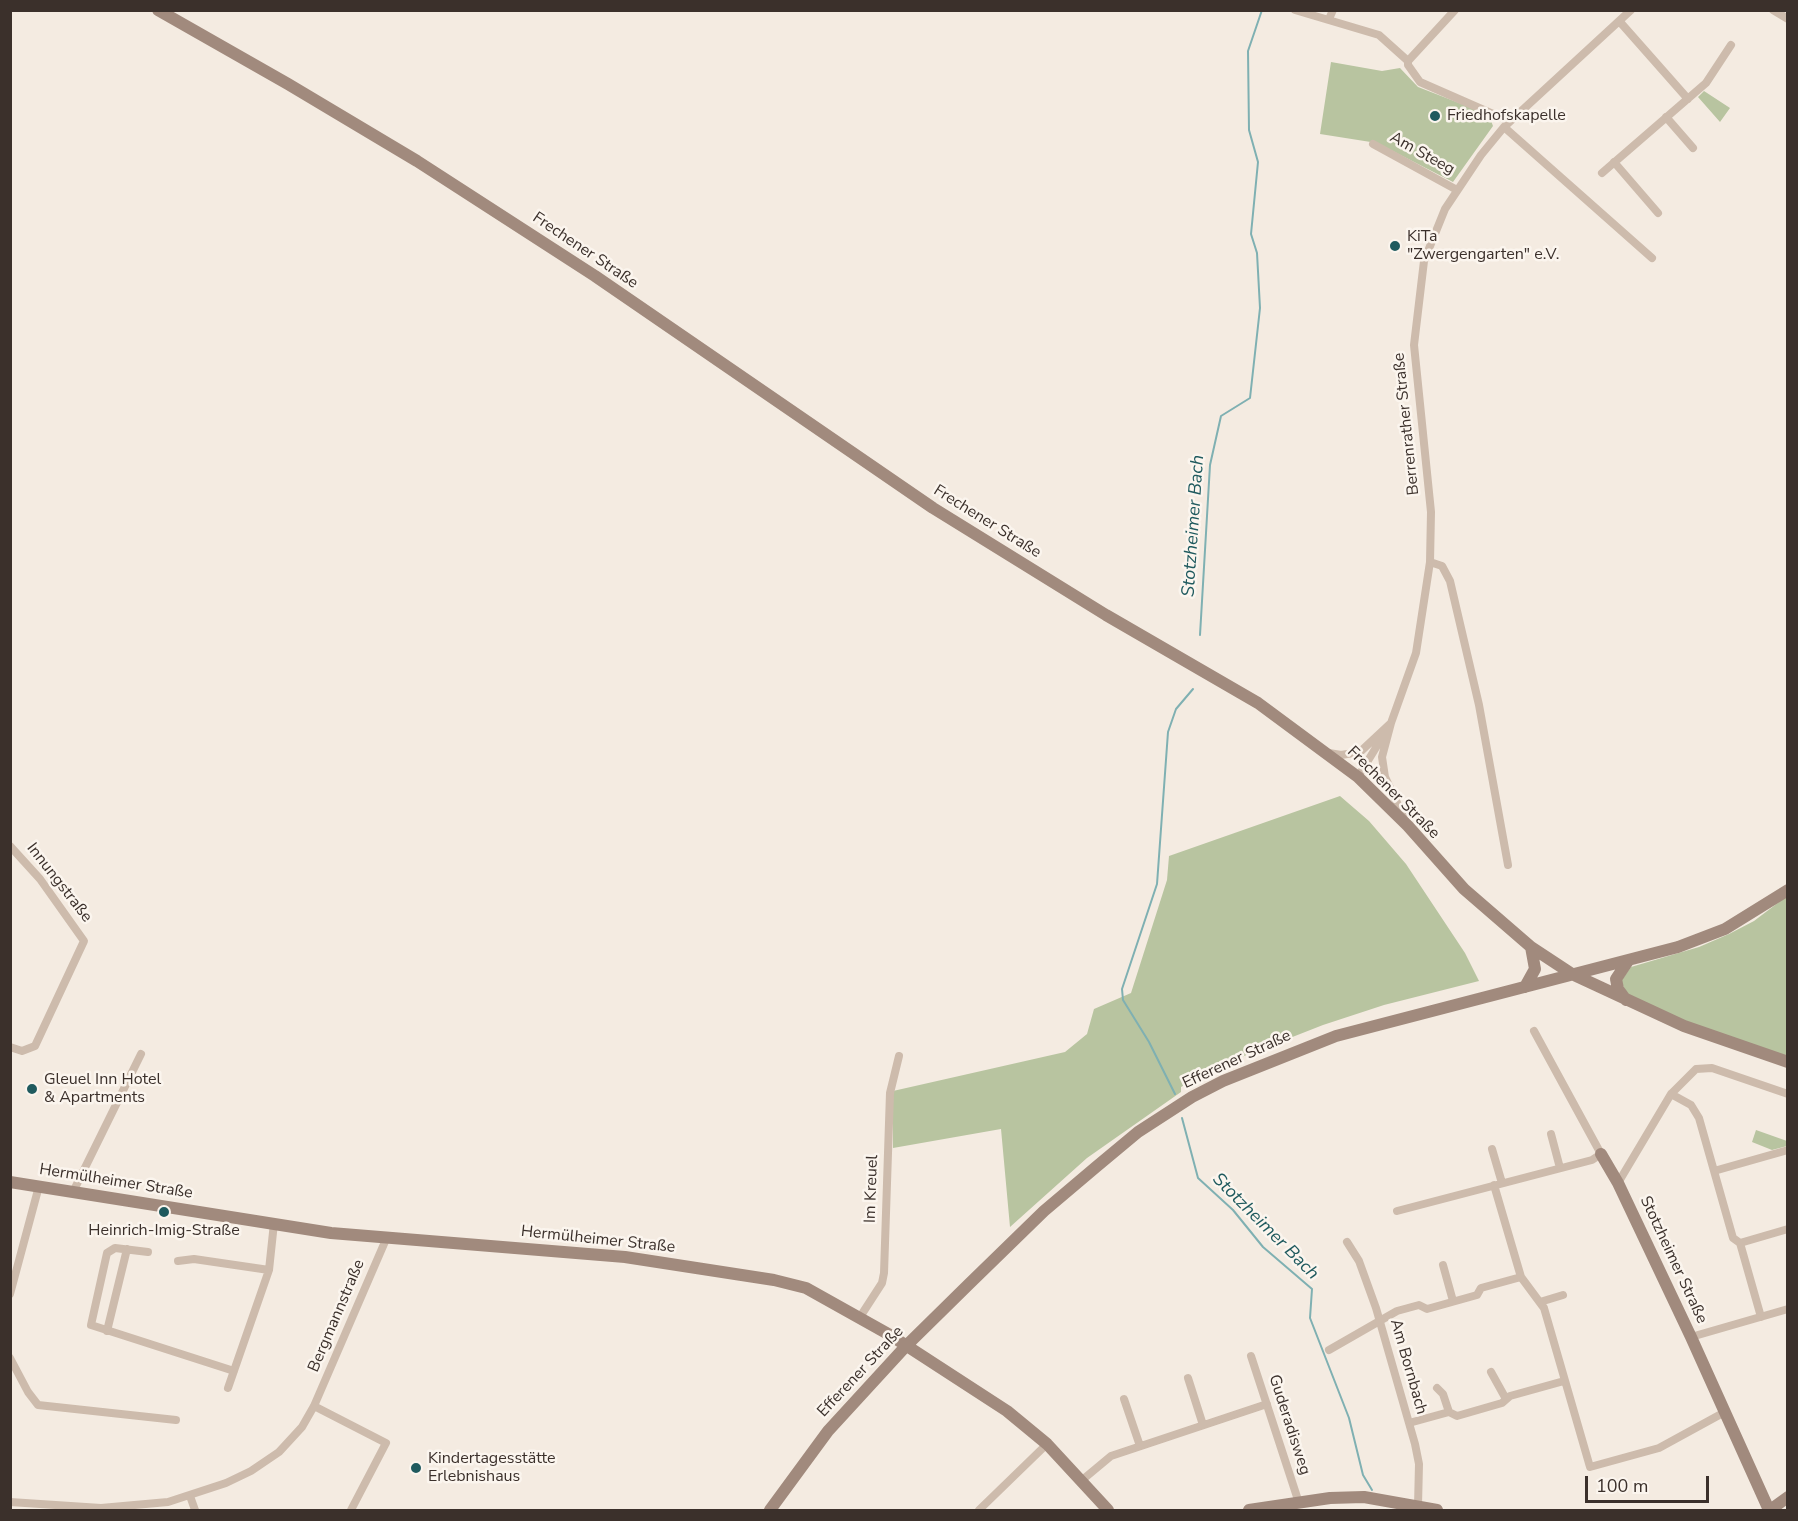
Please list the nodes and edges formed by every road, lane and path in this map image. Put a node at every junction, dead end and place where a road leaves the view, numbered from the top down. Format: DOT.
graph roads {
  1 [pos="158,10"];
  2 [pos="1295,10"];
  3 [pos="1455,10"];
  4 [pos="1631,10"];
  5 [pos="1773,10"];
  6 [pos="1327,14"];
  7 [pos="1788,19"];
  8 [pos="1620,22"];
  9 [pos="1731,45"];
  10 [pos="1408,61"];
  11 [pos="1688,99"];
  12 [pos="1666,117"];
  13 [pos="1507,124"];
  14 [pos="1372,144"];
  15 [pos="1693,148"];
  16 [pos="1614,162"];
  17 [pos="1602,173"];
  18 [pos="1457,190"];
  19 [pos="1658,213"];
  20 [pos="1652,258"];
  21 [pos="1430,562"];
  22 [pos="1391,723"];
  23 [pos="1329,753"];
  24 [pos="1358,777"];
  25 [pos="1408,826"];
  26 [pos="10,846"];
  27 [pos="1508,865"];
  28 [pos="1788,890"];
  29 [pos="1531,947"];
  30 [pos="1628,961"];
  31 [pos="1572,974"];
  32 [pos="1525,987"];
  33 [pos="1626,1001"];
  34 [pos="1534,1031"];
  35 [pos="10,1047"];
  36 [pos="141,1054"];
  37 [pos="899,1056"];
  38 [pos="1788,1062"];
  39 [pos="1671,1094"];
  40 [pos="1788,1094"];
  41 [pos="1551,1134"];
  42 [pos="1492,1149"];
  43 [pos="1788,1150"];
  44 [pos="1601,1154"];
  45 [pos="1560,1168"];
  46 [pos="1714,1171"];
  47 [pos="10,1182"];
  48 [pos="1618,1183"];
  49 [pos="1498,1184"];
  50 [pos="39,1186"];
  51 [pos="73,1192"];
  52 [pos="1396,1211"];
  53 [pos="274,1223"];
  54 [pos="1788,1228"];
  55 [pos="387,1237"];
  56 [pos="1347,1242"];
  57 [pos="1740,1243"];
  58 [pos="127,1250"];
  59 [pos="148,1252"];
  60 [pos="178,1261"];
  61 [pos="1443,1266"];
  62 [pos="268,1270"];
  63 [pos="1521,1277"];
  64 [pos="10,1294"];
  65 [pos="1563,1295"];
  66 [pos="1453,1301"];
  67 [pos="1540,1302"];
  68 [pos="1788,1309"];
  69 [pos="860,1317"];
  70 [pos="1761,1317"];
  71 [pos="1380,1320"];
  72 [pos="107,1330"];
  73 [pos="1691,1337"];
  74 [pos="906,1346"];
  75 [pos="1329,1350"];
  76 [pos="1251,1356"];
  77 [pos="10,1358"];
  78 [pos="234,1371"];
  79 [pos="1491,1372"];
  80 [pos="1188,1378"];
  81 [pos="1564,1381"];
  82 [pos="228,1388"];
  83 [pos="1437,1388"];
  84 [pos="1124,1399"];
  85 [pos="1506,1399"];
  86 [pos="1267,1404"];
  87 [pos="314,1406"];
  88 [pos="1449,1412"];
  89 [pos="1724,1413"];
  90 [pos="176,1420"];
  91 [pos="1408,1423"];
  92 [pos="1203,1425"];
  93 [pos="1047,1444"];
  94 [pos="1140,1446"];
  95 [pos="1081,1481"];
  96 [pos="190,1496"];
  97 [pos="1788,1497"];
  98 [pos="1299,1503"];
  99 [pos="13,1506"];
  100 [pos="1418,1506"];
  101 [pos="195,1510"];
  102 [pos="351,1510"];
  103 [pos="770,1510"];
  104 [pos="979,1510"];
  105 [pos="1108,1510"];
  106 [pos="1249,1510"];
  107 [pos="1437,1510"];
  108 [pos="1769,1510"];
  1 -- 23 [label="street, Frechener Straße"];
  2 -- 6 [label="street"];
  3 -- 10 [label="street"];
  4 -- 8 [label="street, Berrenrather Straße"];
  5 -- 7 [label="street"];
  6 -- 10 [label="street"];
  8 -- 11 [label="street"];
  8 -- 13 [label="street, Berrenrather Straße"];
  9 -- 11 [label="street"];
  10 -- 13 [label="street"];
  11 -- 12 [label="street"];
  12 -- 15 [label="street"];
  12 -- 16 [label="street"];
  13 -- 18 [label="street, Berrenrather Straße"];
  13 -- 20 [label="street"];
  14 -- 18 [label="street, Am Steeg"];
  16 -- 17 [label="street"];
  16 -- 19 [label="street"];
  18 -- 21 [label="street, Berrenrather Straße"];
  21 -- 22 [label="street, Berrenrather Straße"];
  21 -- 27 [label="street"];
  22 -- 23 [label="street, Berrenrather Straße"];
  22 -- 24 [label="street, Berrenrather Straße"];
  22 -- 25 [label="street, Berrenrather Straße"];
  23 -- 24 [label="street, Frechener Straße"];
  24 -- 25 [label="street, Frechener Straße"];
  25 -- 29 [label="street, Frechener Straße"];
  26 -- 35 [label="street, Innungstraße"];
  28 -- 30 [label="street, Efferener Straße"];
  29 -- 31 [label="street, Frechener Straße"];
  29 -- 32 [label="street"];
  30 -- 31 [label="street, Efferener Straße"];
  30 -- 33 [label="street"];
  31 -- 32 [label="street, Efferener Straße"];
  31 -- 33 [label="street, Frechener Straße"];
  32 -- 74 [label="street, Efferener Straße"];
  33 -- 38 [label="street, Frechener Straße"];
  34 -- 44 [label="street, Stotzheimer Straße"];
  36 -- 51 [label="street"];
  37 -- 69 [label="street, Im Kreuel"];
  39 -- 40 [label="street"];
  39 -- 46 [label="street"];
  39 -- 48 [label="street"];
  41 -- 45 [label="street"];
  42 -- 49 [label="street"];
  43 -- 46 [label="street"];
  44 -- 45 [label="street"];
  44 -- 48 [label="street, Stotzheimer Straße"];
  45 -- 49 [label="street"];
  46 -- 57 [label="street"];
  47 -- 50 [label="street, Hermülheimer Straße"];
  48 -- 73 [label="street, Stotzheimer Straße"];
  49 -- 52 [label="street"];
  49 -- 63 [label="street"];
  50 -- 51 [label="street, Hermülheimer Straße"];
  50 -- 64 [label="street"];
  51 -- 53 [label="street, Hermülheimer Straße"];
  53 -- 55 [label="street, Hermülheimer Straße"];
  53 -- 62 [label="street"];
  54 -- 57 [label="street"];
  55 -- 69 [label="street, Hermülheimer Straße"];
  55 -- 87 [label="street, Bergmannstraße"];
  56 -- 71 [label="street, Am Bornbach"];
  57 -- 70 [label="street"];
  58 -- 59 [label="street"];
  58 -- 72 [label="street"];
  58 -- 72 [label="street"];
  60 -- 62 [label="street"];
  61 -- 66 [label="street"];
  62 -- 78 [label="street"];
  63 -- 66 [label="street"];
  63 -- 67 [label="street"];
  65 -- 67 [label="street"];
  66 -- 71 [label="street"];
  67 -- 81 [label="street"];
  68 -- 70 [label="street"];
  69 -- 74 [label="street, Hermülheimer Straße"];
  70 -- 73 [label="street"];
  71 -- 75 [label="street"];
  71 -- 91 [label="street, Am Bornbach"];
  72 -- 78 [label="street"];
  73 -- 89 [label="street, Stotzheimer Straße"];
  74 -- 93 [label="street, Hermülheimer Straße"];
  74 -- 103 [label="street, Efferener Straße"];
  76 -- 86 [label="street, Guderadisweg"];
  77 -- 90 [label="street"];
  78 -- 82 [label="street"];
  79 -- 85 [label="street"];
  80 -- 92 [label="street"];
  81 -- 85 [label="street"];
  81 -- 89 [label="street"];
  83 -- 88 [label="street"];
  84 -- 94 [label="street"];
  85 -- 88 [label="street"];
  86 -- 92 [label="street"];
  86 -- 98 [label="street, Guderadisweg"];
  87 -- 96 [label="street, Bergmannstraße"];
  87 -- 102 [label="street"];
  88 -- 91 [label="street"];
  89 -- 108 [label="street, Stotzheimer Straße"];
  91 -- 100 [label="street, Am Bornbach"];
  92 -- 94 [label="street"];
  93 -- 95 [label="street, Hermülheimer Straße"];
  93 -- 104 [label="street"];
  94 -- 95 [label="street"];
  95 -- 105 [label="street, Hermülheimer Straße"];
  96 -- 99 [label="street, Bergmannstraße"];
  96 -- 101 [label="street"];
  97 -- 108 [label="street"];
  98 -- 100 [label="street"];
  98 -- 106 [label="street"];
  100 -- 107 [label="street"];
}
